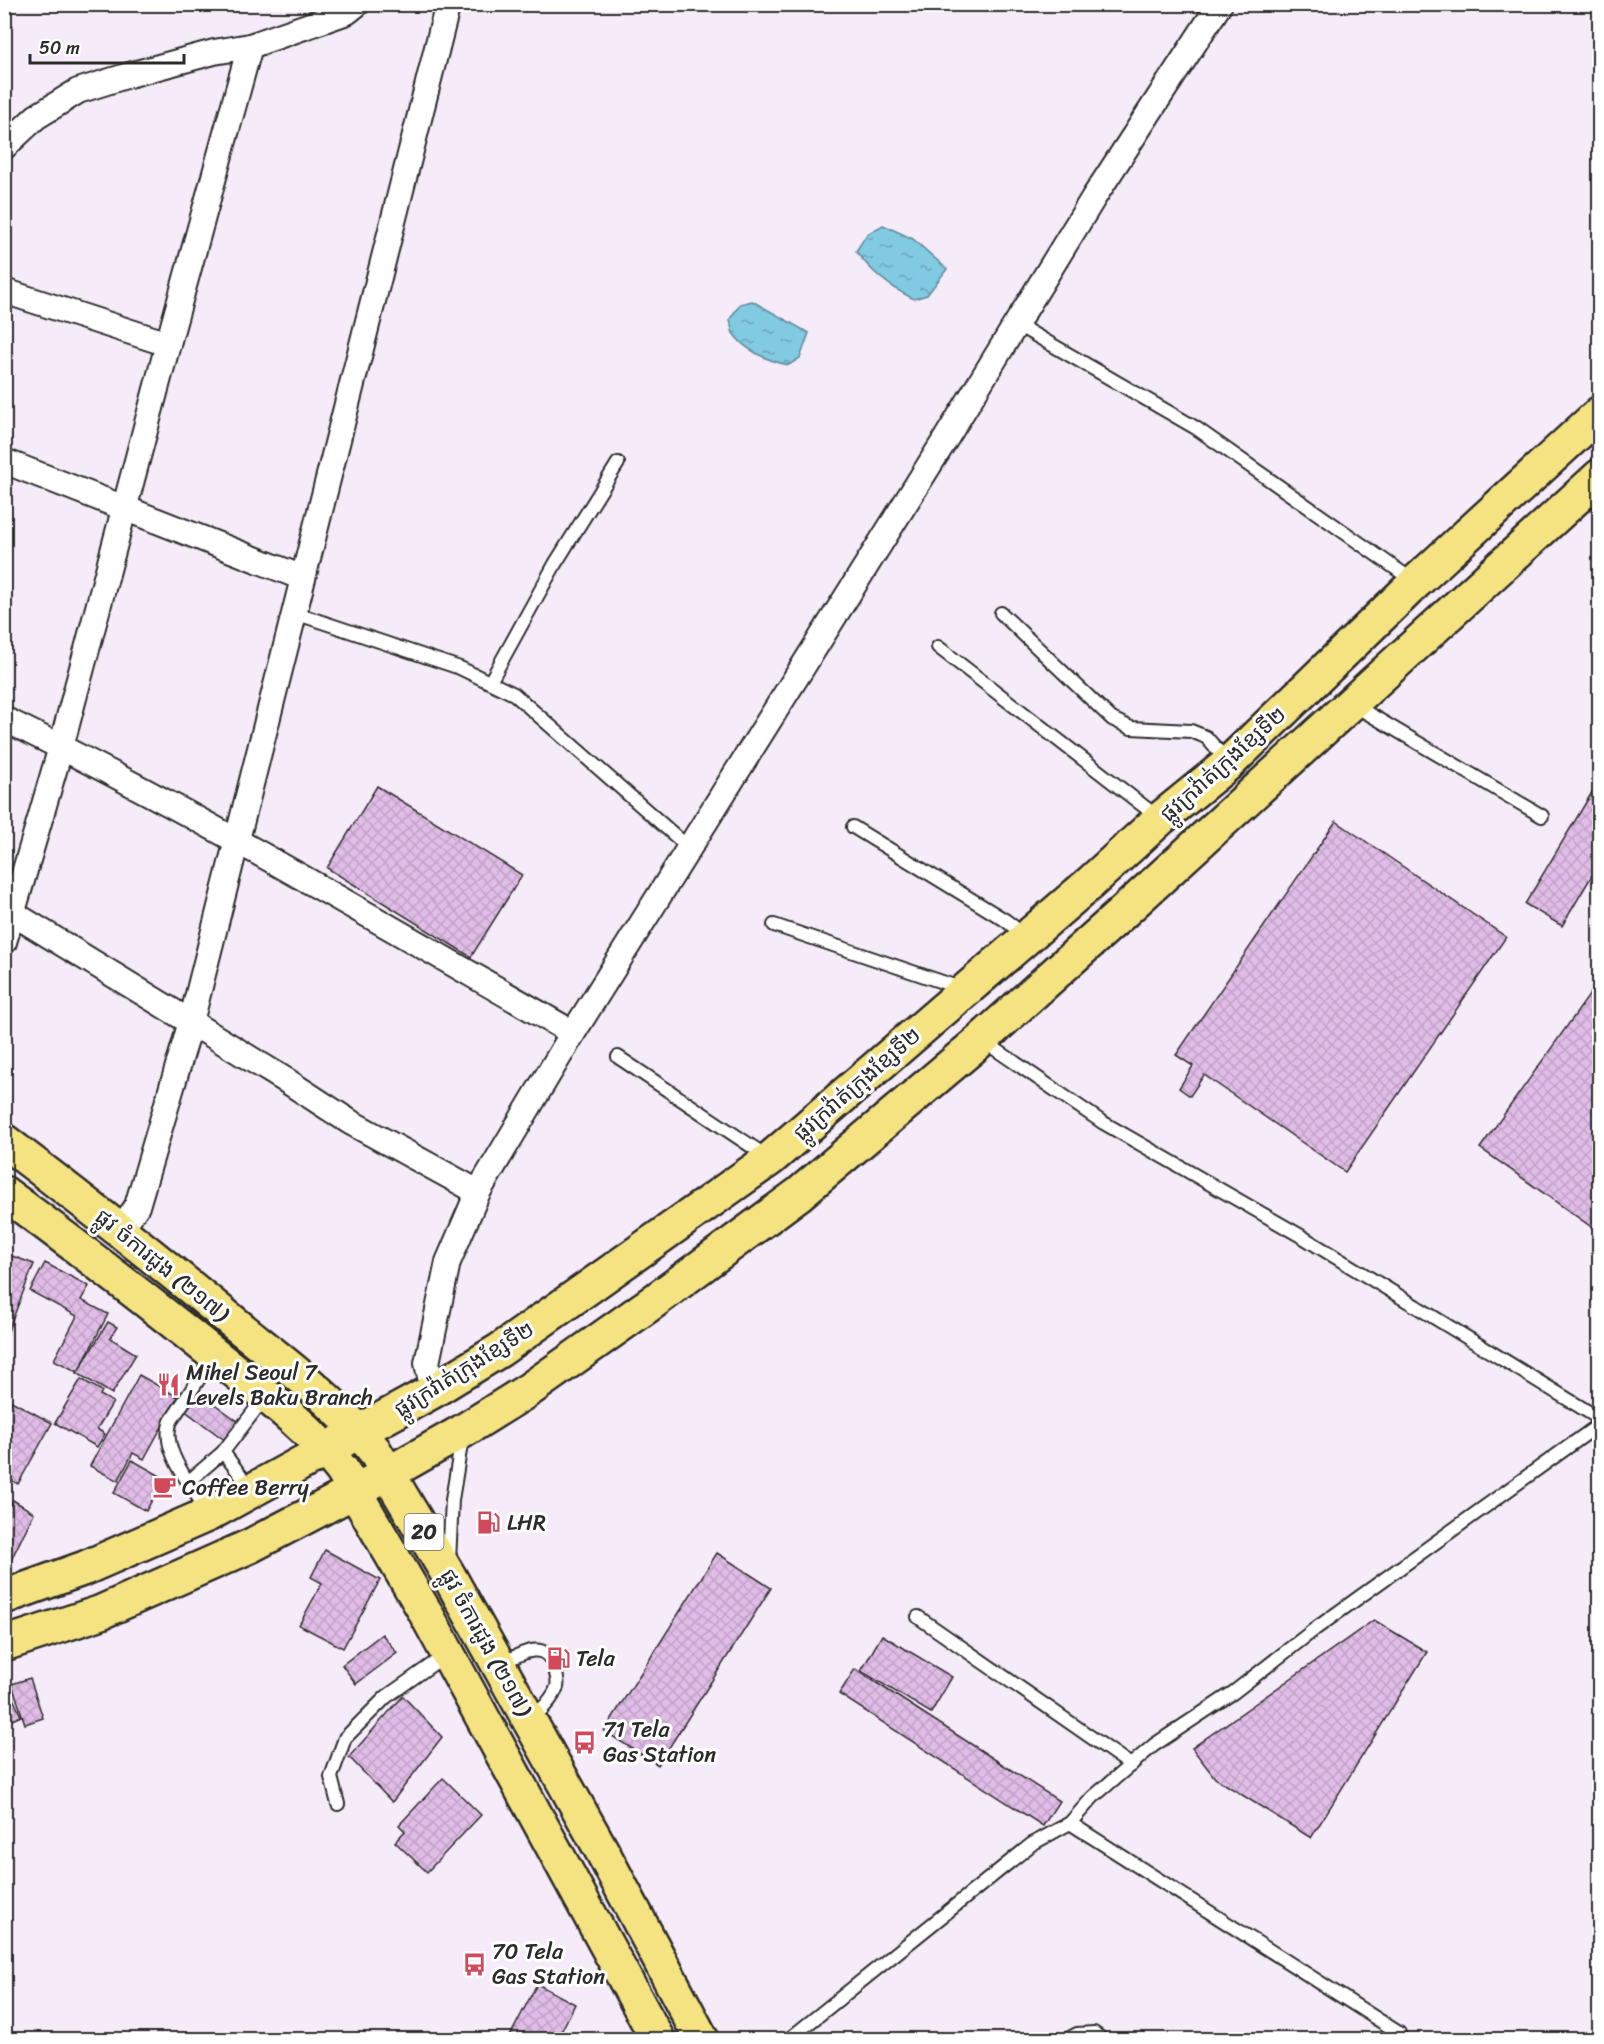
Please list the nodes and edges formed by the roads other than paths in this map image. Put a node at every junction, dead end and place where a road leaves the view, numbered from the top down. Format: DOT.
graph roads {
  1 [pos="357,4"];
  2 [pos="448,4"];
  3 [pos="1220,4"];
  4 [pos="250,46"];
  5 [pos="4,147"];
  6 [pos="4,291"];
  7 [pos="1016,324"];
  8 [pos="168,344"];
  9 [pos="1599,413"];
  10 [pos="4,461"];
  11 [pos="618,463"];
  12 [pos="1599,476"];
  13 [pos="125,507"];
  14 [pos="303,578"];
  15 [pos="1416,582"];
  16 [pos="295,613"];
  17 [pos="1001,613"];
  18 [pos="938,647"];
  19 [pos="490,682"];
  20 [pos="1351,703"];
  21 [pos="4,720"];
  22 [pos="61,747"];
  23 [pos="1229,762"];
  24 [pos="1542,816"];
  25 [pos="1160,819"];
  26 [pos="854,827"];
  27 [pos="237,840"];
  28 [pos="688,847"];
  29 [pos="1090,883"];
  30 [pos="8,911"];
  31 [pos="1120,915"];
  32 [pos="774,925"];
  33 [pos="1028,937"];
  34 [pos="4,942"];
  35 [pos="968,990"];
  36 [pos="191,1022"];
  37 [pos="573,1033"];
  38 [pos="981,1040"];
  39 [pos="618,1057"];
  40 [pos="4,1141"];
  41 [pos="770,1159"];
  42 [pos="478,1192"];
  43 [pos="4,1193"];
  44 [pos="120,1230"];
  45 [pos="215,1355"];
  46 [pos="433,1391"];
  47 [pos="266,1396"];
  48 [pos="1599,1421"];
  49 [pos="359,1431"];
  50 [pos="463,1431"];
  51 [pos="326,1449"];
  52 [pos="223,1452"];
  53 [pos="389,1473"];
  54 [pos="189,1481"];
  55 [pos="251,1490"];
  56 [pos="354,1491"];
  57 [pos="209,1514"];
  58 [pos="449,1576"];
  59 [pos="4,1597"];
  60 [pos="918,1617"];
  61 [pos="4,1644"];
  62 [pos="448,1653"];
  63 [pos="498,1665"];
  64 [pos="530,1722"];
  65 [pos="1131,1765"];
  66 [pos="338,1804"];
  67 [pos="1070,1823"];
  68 [pos="1399,2033"];
  69 [pos="658,2040"];
  70 [pos="702,2040"];
  71 [pos="788,2040"];
  72 [pos="1066,2040"];
  73 [pos="1103,2040"];
  1 -- 4 [label="street"];
  2 -- 14 [label="street"];
  3 -- 7 [label="street"];
  4 -- 5 [label="street"];
  4 -- 8 [label="street"];
  6 -- 8 [label="street"];
  7 -- 15 [label="lane"];
  7 -- 28 [label="street"];
  8 -- 13 [label="street"];
  9 -- 15 [label="main road, ផ្លូវក្រវ៉ាត់ក្រុងខ្សែទី២"];
  10 -- 13 [label="street"];
  11 -- 19 [label="lane"];
  12 -- 20 [label="main road, ផ្លូវក្រវ៉ាត់ក្រុងខ្សែទី២"];
  13 -- 14 [label="street"];
  13 -- 22 [label="street"];
  14 -- 16 [label="street"];
  15 -- 23 [label="main road, ផ្លូវក្រវ៉ាត់ក្រុងខ្សែទី២"];
  16 -- 19 [label="lane"];
  16 -- 27 [label="street"];
  17 -- 23 [label="lane"];
  18 -- 25 [label="lane"];
  19 -- 28 [label="lane"];
  20 -- 24 [label="lane"];
  20 -- 31 [label="main road, ផ្លូវក្រវ៉ាត់ក្រុងខ្សែទី២"];
  21 -- 22 [label="street"];
  22 -- 27 [label="street"];
  22 -- 30 [label="street"];
  23 -- 25 [label="main road, ផ្លូវក្រវ៉ាត់ក្រុងខ្សែទី២"];
  25 -- 29 [label="main road, ផ្លូវក្រវ៉ាត់ក្រុងខ្សែទី២"];
  26 -- 33 [label="lane"];
  27 -- 36 [label="street"];
  27 -- 37 [label="street"];
  28 -- 37 [label="street"];
  29 -- 31 [label="main road"];
  29 -- 33 [label="main road, ផ្លូវក្រវ៉ាត់ក្រុងខ្សែទី២"];
  30 -- 34 [label="street"];
  30 -- 36 [label="street"];
  31 -- 38 [label="main road, ផ្លូវក្រវ៉ាត់ក្រុងខ្សែទី២"];
  32 -- 35 [label="lane"];
  33 -- 35 [label="main road, ផ្លូវក្រវ៉ាត់ក្រុងខ្សែទី២"];
  35 -- 41 [label="main road, ផ្លូវក្រវ៉ាត់ក្រុងខ្សែទី២"];
  36 -- 42 [label="street"];
  36 -- 44 [label="street"];
  37 -- 42 [label="street"];
  38 -- 48 [label="lane"];
  38 -- 50 [label="main road, ផ្លូវក្រវ៉ាត់ក្រុងខ្សែទី២"];
  39 -- 41 [label="lane"];
  40 -- 44 [label="main road, ផ្លូវ ចំការដូង (២១៧) / 20"];
  41 -- 46 [label="main road, ផ្លូវក្រវ៉ាត់ក្រុងខ្សែទី២"];
  42 -- 46 [label="street"];
  43 -- 45 [label="main road, ផ្លូវ ចំការដូង (២១៧) / 20"];
  44 -- 49 [label="main road, ផ្លូវ ចំការដូង (២១៧) / 20"];
  45 -- 47 [label="main road, ផ្លូវ ចំការដូង (២១៧) / 20"];
  45 -- 54 [label="lane"];
  46 -- 49 [label="main road, ផ្លូវក្រវ៉ាត់ក្រុងខ្សែទី២"];
  47 -- 51 [label="main road, ផ្លូវ ចំការដូង (២១៧) / 20"];
  47 -- 52 [label="lane"];
  48 -- 65 [label="lane"];
  49 -- 51 [label="main road, ផ្លូវក្រវ៉ាត់ក្រុងខ្សែទី២"];
  49 -- 53 [label="main road, ផ្លូវ ចំការដូង (២១៧) / 20"];
  50 -- 53 [label="main road, ផ្លូវក្រវ៉ាត់ក្រុងខ្សែទី២"];
  50 -- 58 [label="lane"];
  51 -- 55 [label="main road, ផ្លូវក្រវ៉ាត់ក្រុងខ្សែទី២"];
  51 -- 56 [label="main road, ផ្លូវ ចំការដូង (២១៧) / 20"];
  52 -- 54 [label="lane"];
  52 -- 55 [label="lane"];
  53 -- 56 [label="main road, ផ្លូវក្រវ៉ាត់ក្រុងខ្សែទី២"];
  53 -- 58 [label="main road, ផ្លូវ ចំការដូង (២១៧) / 20"];
  54 -- 57 [label="lane"];
  55 -- 57 [label="main road, ផ្លូវក្រវ៉ាត់ក្រុងខ្សែទី២"];
  56 -- 61 [label="main road, ផ្លូវក្រវ៉ាត់ក្រុងខ្សែទី២"];
  56 -- 62 [label="main road, ផ្លូវ ចំការដូង (២១៧) / 20"];
  57 -- 59 [label="main road, ផ្លូវក្រវ៉ាត់ក្រុងខ្សែទី២"];
  58 -- 63 [label="main road, ផ្លូវ ចំការដូង (២១៧) / 20"];
  60 -- 65 [label="lane"];
  62 -- 66 [label="lane"];
  62 -- 69 [label="main road, ផ្លូវ ចំការដូង (២១៧) / 20"];
  63 -- 64 [label="main road, ផ្លូវ ចំការដូង (២១៧) / 20"];
  63 -- 64 [label="lane"];
  64 -- 70 [label="main road, ផ្លូវ ចំការដូង (២១៧) / 20"];
  65 -- 67 [label="lane"];
  67 -- 68 [label="lane"];
  67 -- 71 [label="lane"];
  72 -- 73 [label="lane"];
}
